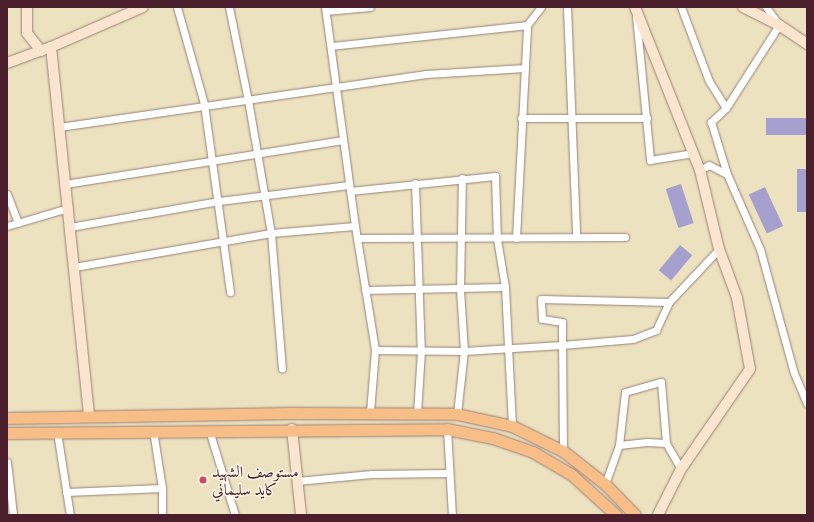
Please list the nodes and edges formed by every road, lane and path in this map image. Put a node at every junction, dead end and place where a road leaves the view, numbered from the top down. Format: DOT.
graph roads {
  1 [pos="27,7"];
  2 [pos="143,7"];
  3 [pos="177,7"];
  4 [pos="228,7"];
  5 [pos="370,7"];
  6 [pos="541,7"];
  7 [pos="566,7"];
  8 [pos="635,7"];
  9 [pos="681,7"];
  10 [pos="743,7"];
  11 [pos="766,7"];
  12 [pos="325,9"];
  13 [pos="527,25"];
  14 [pos="779,25"];
  15 [pos="807,44"];
  16 [pos="331,46"];
  17 [pos="51,47"];
  18 [pos="42,51"];
  19 [pos="7,63"];
  20 [pos="525,68"];
  21 [pos="337,88"];
  22 [pos="248,100"];
  23 [pos="204,104"];
  24 [pos="726,108"];
  25 [pos="521,118"];
  26 [pos="647,118"];
  27 [pos="573,119"];
  28 [pos="60,127"];
  29 [pos="342,140"];
  30 [pos="258,152"];
  31 [pos="693,153"];
  32 [pos="213,159"];
  33 [pos="700,170"];
  34 [pos="727,174"];
  35 [pos="462,178"];
  36 [pos="415,183"];
  37 [pos="65,184"];
  38 [pos="350,188"];
  39 [pos="7,194"];
  40 [pos="265,195"];
  41 [pos="219,201"];
  42 [pos="68,208"];
  43 [pos="18,223"];
  44 [pos="7,226"];
  45 [pos="355,226"];
  46 [pos="70,227"];
  47 [pos="271,233"];
  48 [pos="576,236"];
  49 [pos="625,237"];
  50 [pos="357,238"];
  51 [pos="415,238"];
  52 [pos="461,238"];
  53 [pos="516,238"];
  54 [pos="497,239"];
  55 [pos="224,240"];
  56 [pos="719,249"];
  57 [pos="74,267"];
  58 [pos="506,287"];
  59 [pos="460,289"];
  60 [pos="365,290"];
  61 [pos="417,291"];
  62 [pos="230,292"];
  63 [pos="669,302"];
  64 [pos="562,345"];
  65 [pos="507,349"];
  66 [pos="375,350"];
  67 [pos="421,351"];
  68 [pos="464,351"];
  69 [pos="282,369"];
  70 [pos="807,403"];
  71 [pos="370,412"];
  72 [pos="417,413"];
  73 [pos="456,414"];
  74 [pos="89,416"];
  75 [pos="7,418"];
  76 [pos="512,426"];
  77 [pos="292,429"];
  78 [pos="447,429"];
  79 [pos="153,430"];
  80 [pos="209,430"];
  81 [pos="57,432"];
  82 [pos="7,433"];
  83 [pos="666,443"];
  84 [pos="619,445"];
  85 [pos="563,451"];
  86 [pos="7,462"];
  87 [pos="681,469"];
  88 [pos="448,473"];
  89 [pos="297,481"];
  90 [pos="605,484"];
  91 [pos="162,488"];
  92 [pos="66,492"];
  93 [pos="10,497"];
  94 [pos="13,515"];
  95 [pos="70,515"];
  96 [pos="162,515"];
  97 [pos="235,515"];
  98 [pos="301,515"];
  99 [pos="452,515"];
  100 [pos="616,515"];
  101 [pos="635,515"];
  102 [pos="658,515"];
  1 -- 18 [label="street"];
  2 -- 17 [label="street"];
  3 -- 23 [label="street"];
  4 -- 22 [label="street"];
  5 -- 12 [label="street"];
  6 -- 13 [label="street"];
  7 -- 27 [label="street"];
  8 -- 26 [label="street"];
  8 -- 31 [label="street"];
  9 -- 24 [label="street"];
  10 -- 14 [label="street"];
  11 -- 14 [label="street"];
  12 -- 16 [label="street"];
  13 -- 16 [label="street"];
  13 -- 20 [label="street"];
  14 -- 15 [label="street"];
  14 -- 24 [label="street"];
  16 -- 21 [label="street"];
  17 -- 18 [label="street"];
  17 -- 28 [label="street"];
  18 -- 19 [label="street"];
  20 -- 21 [label="street"];
  20 -- 25 [label="street"];
  21 -- 22 [label="street"];
  21 -- 29 [label="street"];
  22 -- 23 [label="street"];
  22 -- 30 [label="street"];
  23 -- 28 [label="street"];
  23 -- 32 [label="street"];
  24 -- 34 [label="street"];
  25 -- 27 [label="street"];
  25 -- 53 [label="street"];
  26 -- 27 [label="street"];
  26 -- 31 [label="street"];
  27 -- 48 [label="street"];
  28 -- 37 [label="street"];
  29 -- 30 [label="street"];
  29 -- 38 [label="street"];
  30 -- 32 [label="street"];
  30 -- 40 [label="street"];
  31 -- 33 [label="street"];
  32 -- 37 [label="street"];
  32 -- 41 [label="street"];
  33 -- 34 [label="street"];
  33 -- 56 [label="street"];
  34 -- 70 [label="street"];
  35 -- 36 [label="street"];
  35 -- 52 [label="street"];
  35 -- 54 [label="street"];
  36 -- 38 [label="street"];
  36 -- 51 [label="street"];
  37 -- 42 [label="street"];
  38 -- 40 [label="street"];
  38 -- 45 [label="street"];
  39 -- 43 [label="street"];
  40 -- 41 [label="street"];
  40 -- 47 [label="street"];
  41 -- 46 [label="street"];
  41 -- 55 [label="street"];
  42 -- 43 [label="street"];
  42 -- 46 [label="street"];
  43 -- 44 [label="street"];
  45 -- 47 [label="street"];
  45 -- 50 [label="street"];
  46 -- 57 [label="street"];
  47 -- 55 [label="street"];
  47 -- 69 [label="street"];
  48 -- 49 [label="street"];
  48 -- 53 [label="street"];
  50 -- 51 [label="street"];
  50 -- 60 [label="street"];
  51 -- 52 [label="street"];
  51 -- 61 [label="street"];
  52 -- 54 [label="street"];
  52 -- 59 [label="street"];
  53 -- 54 [label="street"];
  54 -- 58 [label="street"];
  55 -- 57 [label="street"];
  55 -- 62 [label="street"];
  56 -- 63 [label="street"];
  56 -- 87 [label="street"];
  57 -- 74 [label="street"];
  58 -- 59 [label="street"];
  58 -- 65 [label="street"];
  59 -- 61 [label="street"];
  59 -- 68 [label="street"];
  60 -- 61 [label="street"];
  60 -- 66 [label="street"];
  61 -- 67 [label="street"];
  63 -- 64 [label="street"];
  63 -- 64 [label="street"];
  64 -- 65 [label="street"];
  64 -- 85 [label="street"];
  65 -- 68 [label="street"];
  65 -- 76 [label="street"];
  66 -- 67 [label="street"];
  66 -- 71 [label="street"];
  67 -- 68 [label="street"];
  67 -- 72 [label="street"];
  68 -- 73 [label="street"];
  71 -- 72 [label="main road"];
  71 -- 74 [label="main road"];
  72 -- 73 [label="main road"];
  73 -- 76 [label="main road"];
  74 -- 75 [label="main road"];
  76 -- 85 [label="main road"];
  77 -- 78 [label="main road"];
  77 -- 80 [label="main road"];
  77 -- 89 [label="street"];
  78 -- 88 [label="street"];
  78 -- 100 [label="main road"];
  79 -- 80 [label="main road"];
  79 -- 81 [label="main road"];
  79 -- 91 [label="street"];
  80 -- 97 [label="street"];
  81 -- 82 [label="main road"];
  81 -- 92 [label="street"];
  83 -- 84 [label="street"];
  83 -- 84 [label="street"];
  83 -- 87 [label="street"];
  84 -- 90 [label="street"];
  85 -- 90 [label="main road"];
  86 -- 93 [label="street"];
  87 -- 102 [label="street"];
  88 -- 89 [label="street"];
  88 -- 99 [label="street"];
  89 -- 98 [label="street"];
  90 -- 101 [label="main road"];
  91 -- 92 [label="street"];
  91 -- 96 [label="street"];
  92 -- 95 [label="street"];
  93 -- 94 [label="street"];
}
